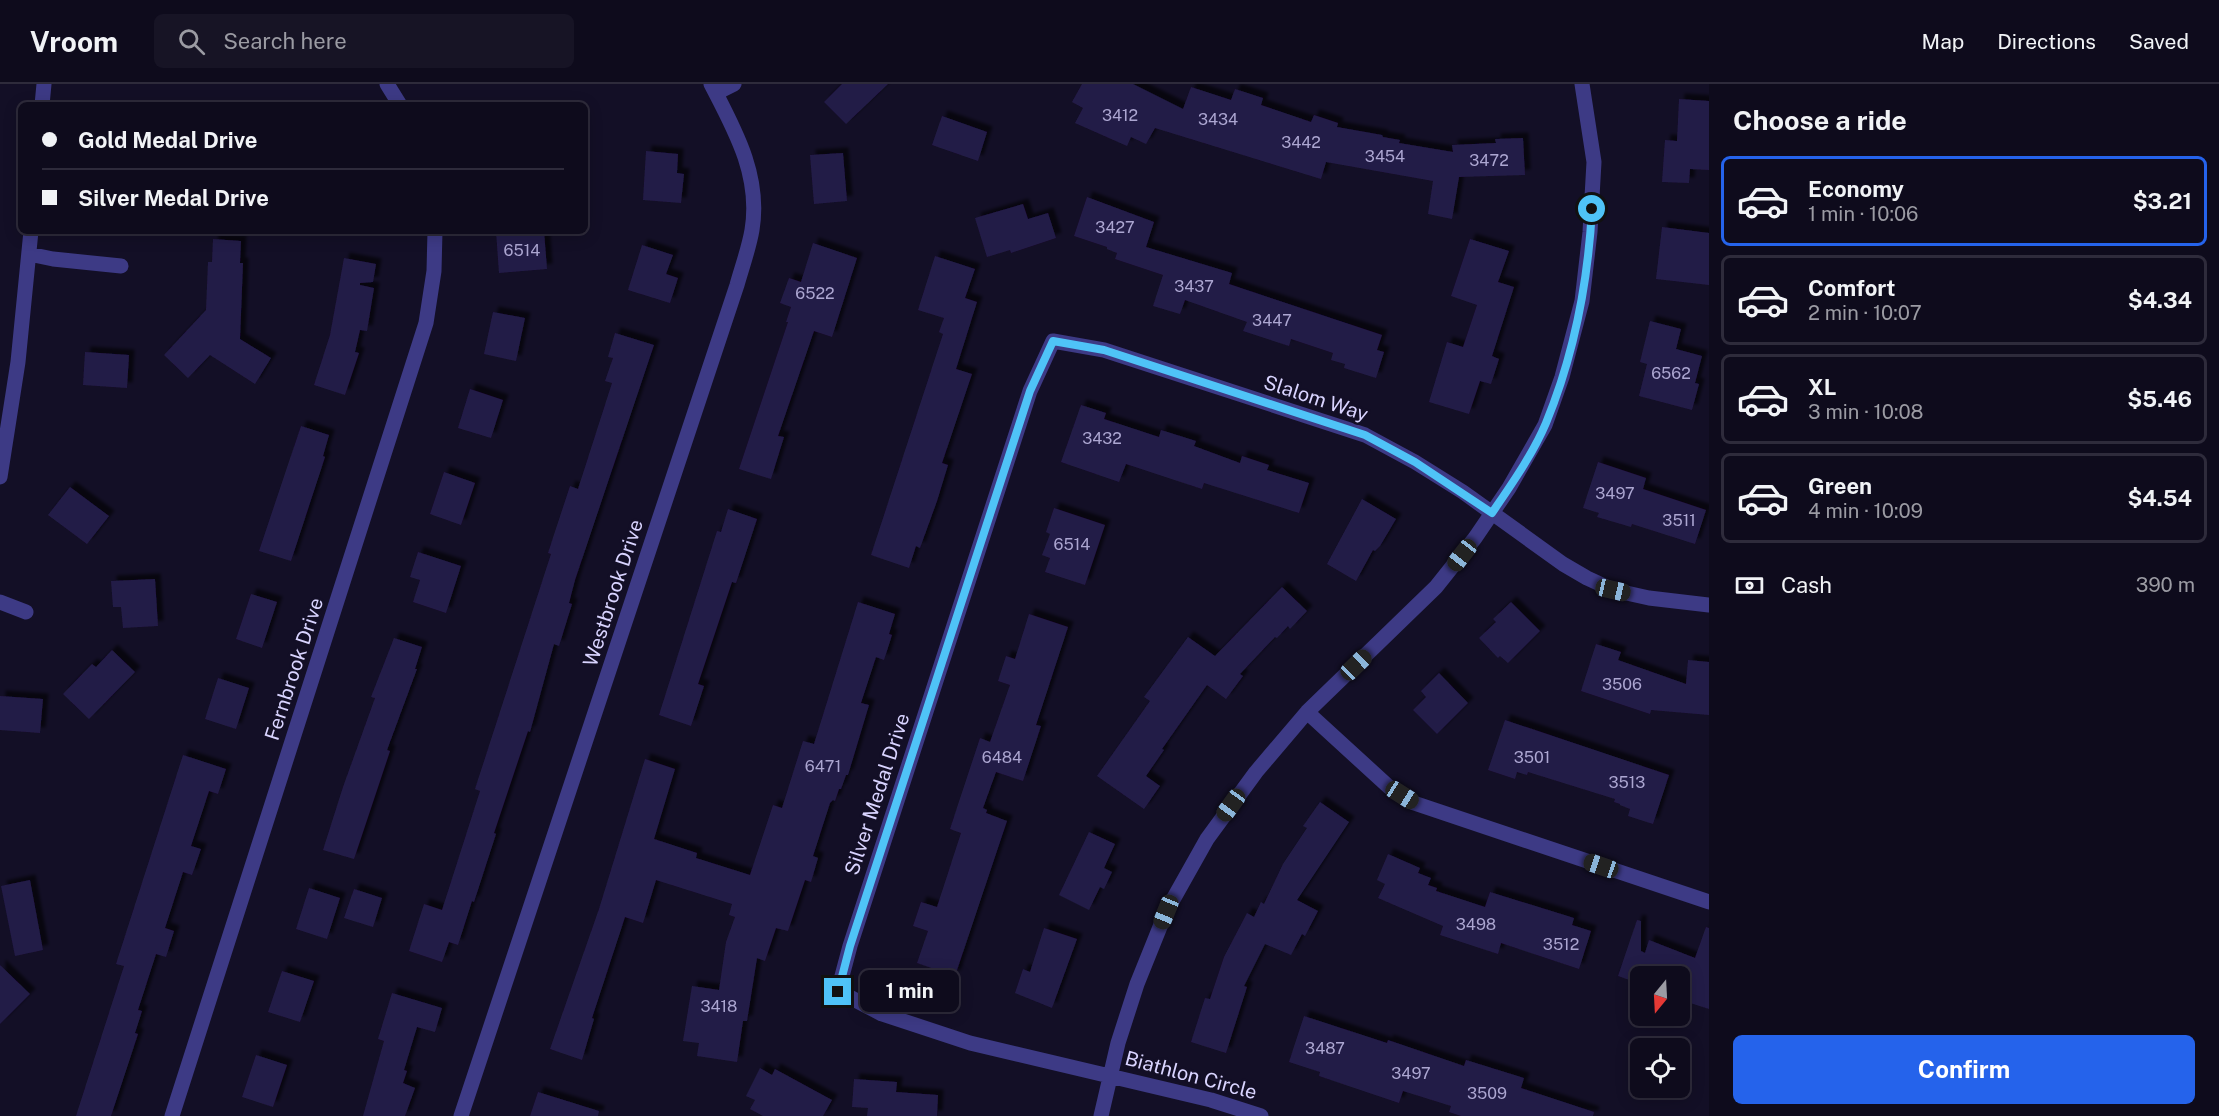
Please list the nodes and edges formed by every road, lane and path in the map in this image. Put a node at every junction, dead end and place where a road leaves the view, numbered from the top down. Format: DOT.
graph roads {
  1 [pos="44,84"];
  2 [pos="387,84"];
  3 [pos="734,84"];
  4 [pos="1582,84"];
  5 [pos="714,89"];
  6 [pos="42,102"];
  7 [pos="398,102"];
  8 [pos="31,234"];
  9 [pos="435,234"];
  10 [pos="29,254"];
  11 [pos="121,266"];
  12 [pos="1053,341"];
  13 [pos="0,477"];
  14 [pos="1492,513"];
  15 [pos="0,602"];
  16 [pos="1709,605"];
  17 [pos="26,612"];
  18 [pos="1308,712"];
  19 [pos="1709,902"];
  20 [pos="1110,1076"];
  21 [pos="172,1116"];
  22 [pos="461,1116"];
  23 [pos="1101,1116"];
  24 [pos="1261,1116"];
  1 -- 6 [label="street"];
  2 -- 7 [label="street"];
  3 -- 5 [label="street"];
  4 -- 14 [label="street"];
  5 -- 22 [label="street, Westbrook Drive"];
  8 -- 10 [label="street"];
  9 -- 21 [label="street, Fernbrook Drive"];
  10 -- 11 [label="street"];
  10 -- 13 [label="street"];
  12 -- 14 [label="street, Slalom Way"];
  12 -- 20 [label="street, Silver Medal Drive"];
  14 -- 16 [label="street, Slalom Way"];
  14 -- 18 [label="street"];
  15 -- 17 [label="street"];
  18 -- 19 [label="street"];
  18 -- 20 [label="street"];
  20 -- 23 [label="street"];
  20 -- 24 [label="street, Biathlon Circle"];
}
